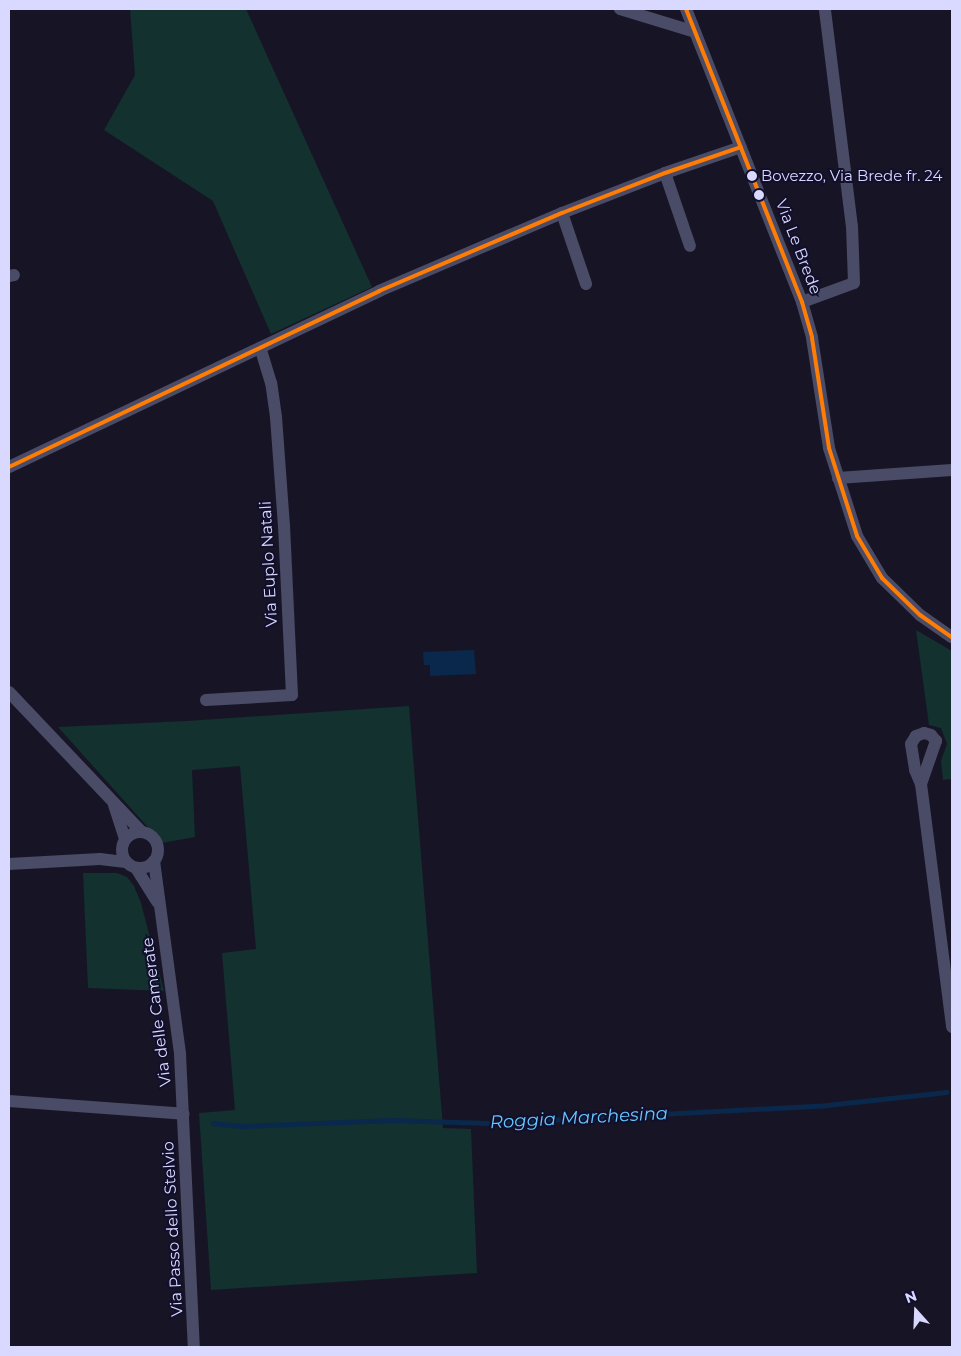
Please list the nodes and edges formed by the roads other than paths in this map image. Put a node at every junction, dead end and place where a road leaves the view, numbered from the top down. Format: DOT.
graph roads {
  1 [pos="620,9"];
  2 [pos="686,9"];
  3 [pos="825,9"];
  4 [pos="695,32"];
  5 [pos="741,147"];
  6 [pos="665,173"];
  7 [pos="562,213"];
  8 [pos="690,246"];
  9 [pos="586,284"];
  10 [pos="802,302"];
  11 [pos="260,348"];
  12 [pos="9,467"];
  13 [pos="952,470"];
  14 [pos="838,478"];
  15 [pos="952,637"];
  16 [pos="9,692"];
  17 [pos="206,700"];
  18 [pos="921,784"];
  19 [pos="112,802"];
  20 [pos="141,832"];
  21 [pos="123,843"];
  22 [pos="100,859"];
  23 [pos="154,862"];
  24 [pos="9,864"];
  25 [pos="131,865"];
  26 [pos="160,907"];
  27 [pos="952,1027"];
  28 [pos="9,1100"];
  29 [pos="184,1114"];
  30 [pos="193,1345"];
  1 -- 4 [label="street"];
  2 -- 4 [label="street, Via Le Brede"];
  3 -- 10 [label="street"];
  4 -- 5 [label="street, Via Le Brede"];
  5 -- 6 [label="street"];
  5 -- 10 [label="street, Via Le Brede"];
  6 -- 7 [label="street"];
  6 -- 8 [label="street"];
  7 -- 9 [label="street"];
  7 -- 11 [label="street"];
  10 -- 14 [label="street, Via Le Brede"];
  11 -- 12 [label="street"];
  11 -- 17 [label="street, Via Euplo Natali"];
  13 -- 14 [label="street"];
  14 -- 15 [label="street, Via Le Brede"];
  16 -- 19 [label="street, Via delle Camerate"];
  18 -- 27 [label="street"];
  19 -- 20 [label="street, Via delle Camerate"];
  19 -- 21 [label="street, Via delle Camerate"];
  20 -- 21 [label="street"];
  20 -- 23 [label="street, Via delle Camerate"];
  21 -- 22 [label="street"];
  21 -- 25 [label="street, Via delle Camerate"];
  22 -- 24 [label="street"];
  22 -- 25 [label="street"];
  23 -- 25 [label="street"];
  23 -- 26 [label="street, Via delle Camerate"];
  25 -- 26 [label="street, Via delle Camerate"];
  26 -- 29 [label="street, Via delle Camerate"];
  28 -- 29 [label="street"];
  29 -- 30 [label="street, Via Passo dello Stelvio"];
}
